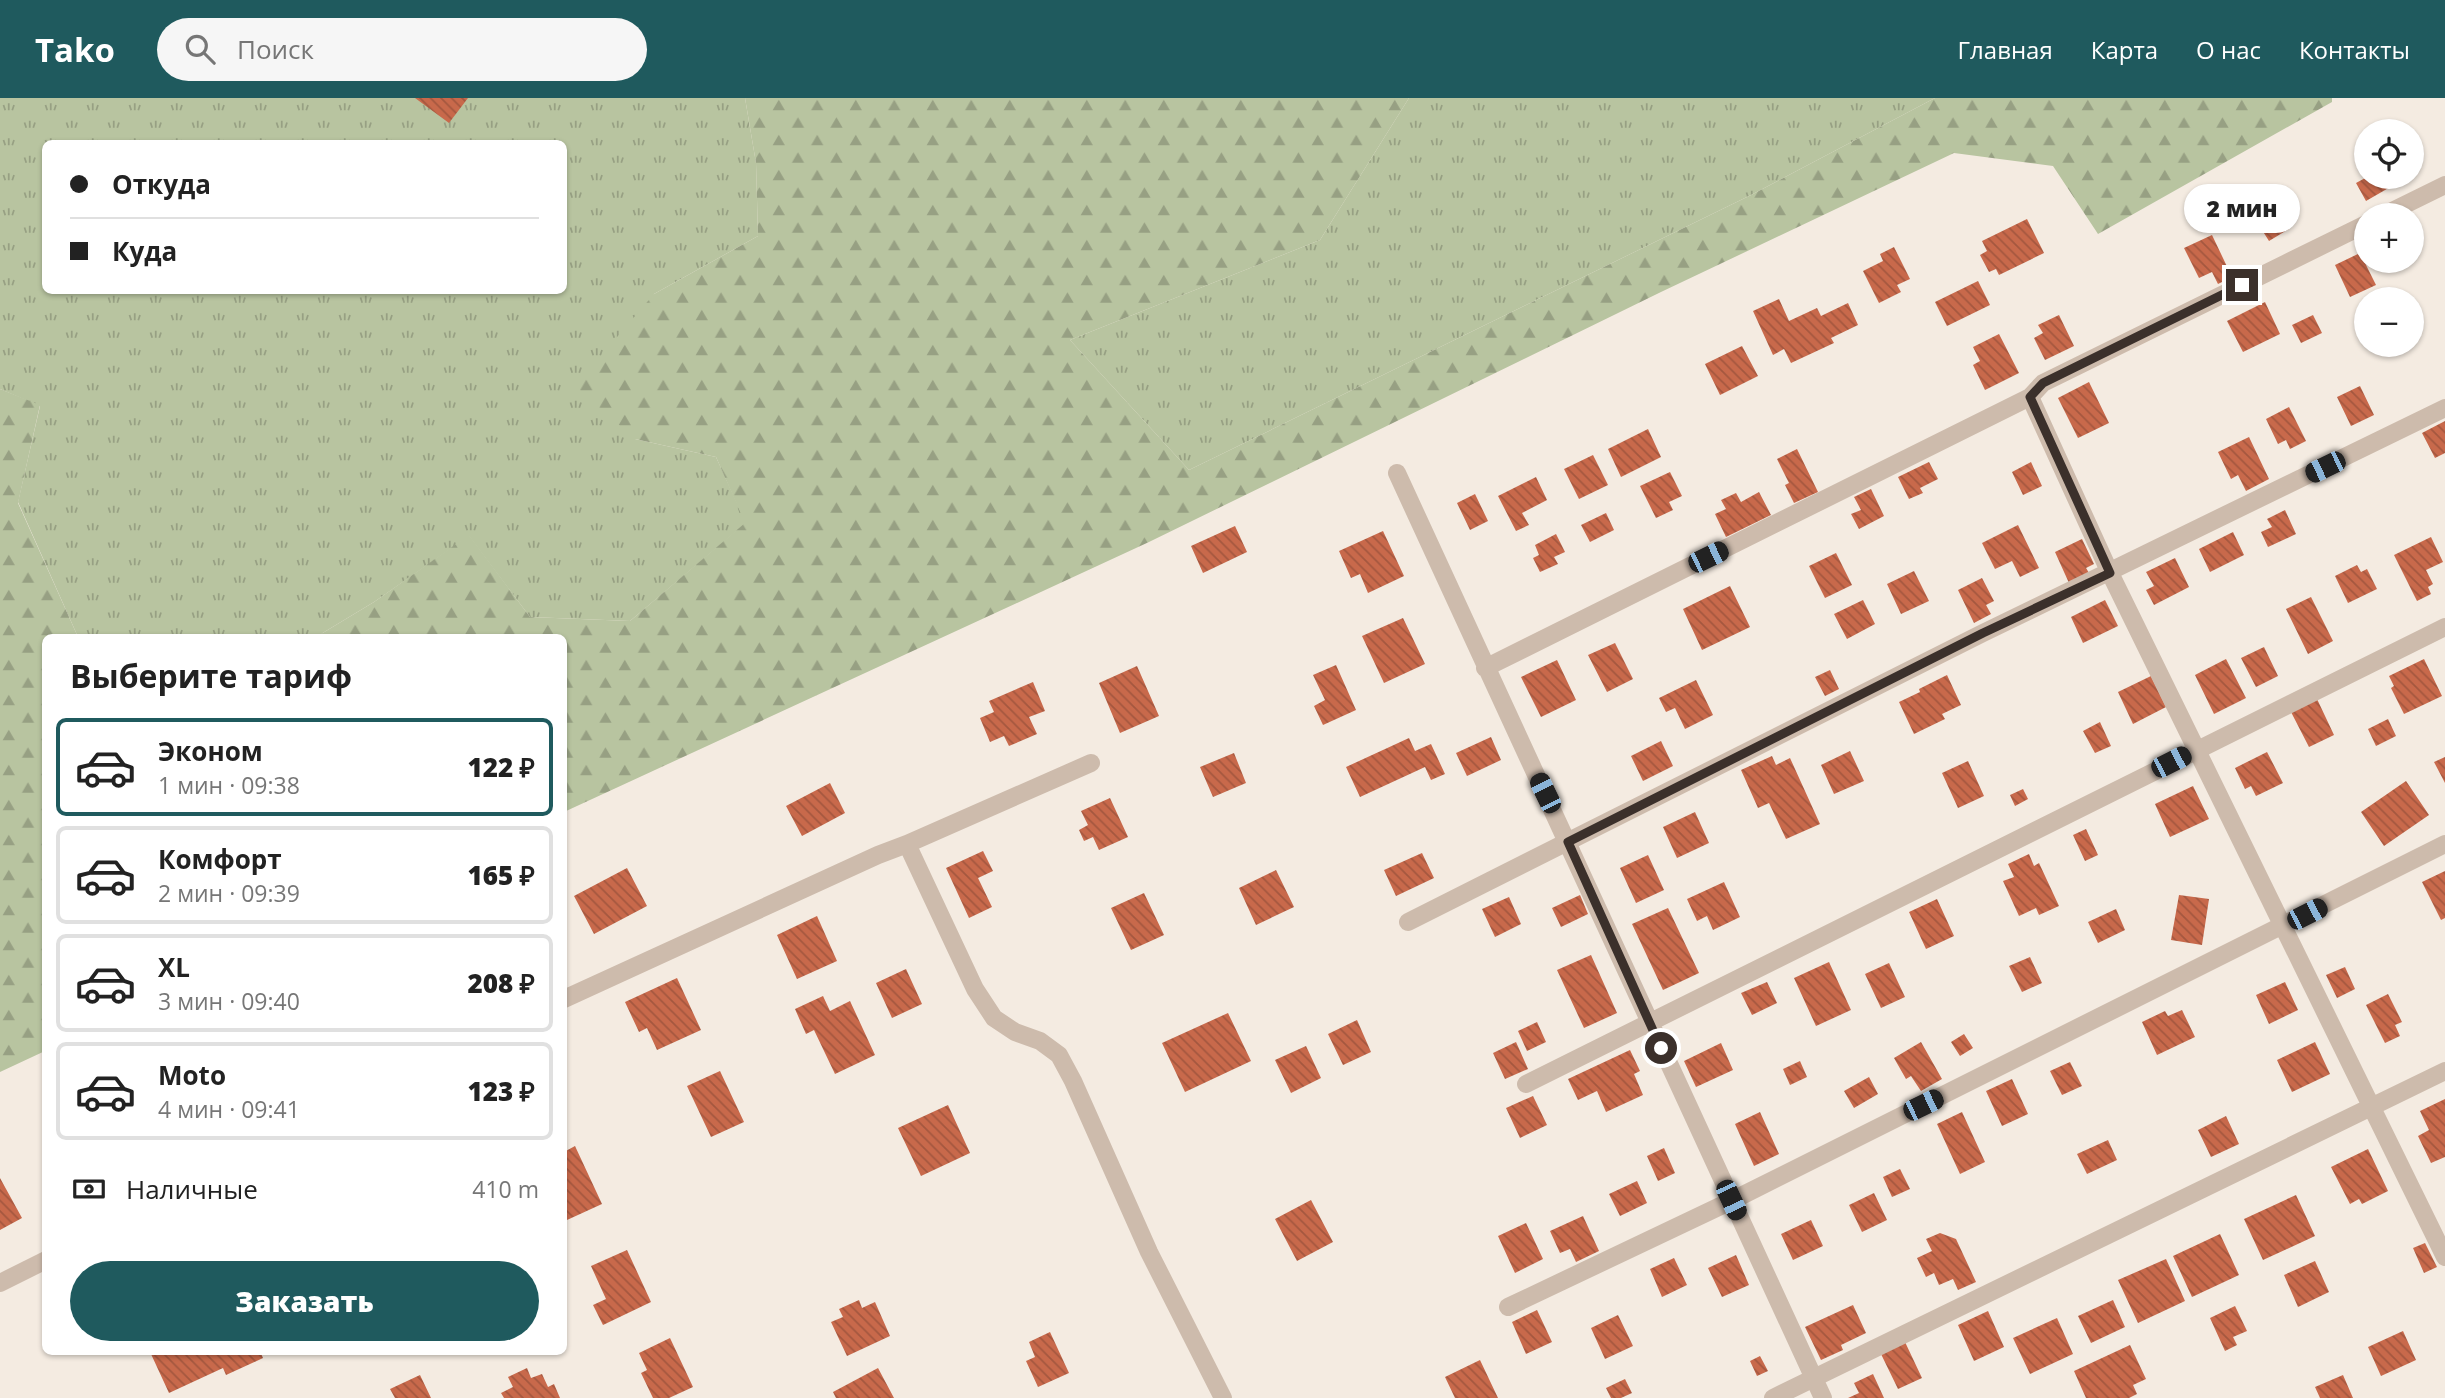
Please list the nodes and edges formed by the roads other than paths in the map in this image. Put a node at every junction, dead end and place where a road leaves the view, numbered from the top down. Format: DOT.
graph roads {
  1 [pos="2445,185"];
  2 [pos="2408,203"];
  3 [pos="2354,230"];
  4 [pos="2030,397"];
  5 [pos="2445,408"];
  6 [pos="1397,473"];
  7 [pos="2110,573"];
  8 [pos="2445,627"];
  9 [pos="1485,668"];
  10 [pos="2196,750"];
  11 [pos="1091,763"];
  12 [pos="1568,842"];
  13 [pos="2445,844"];
  14 [pos="907,845"];
  15 [pos="1408,922"];
  16 [pos="2284,926"];
  17 [pos="567,998"];
  18 [pos="1649,1023"];
  19 [pos="2445,1071"];
  20 [pos="1526,1084"];
  21 [pos="2372,1108"];
  22 [pos="1731,1200"];
  23 [pos="2445,1257"];
  24 [pos="42,1262"];
  25 [pos="0,1283"];
  26 [pos="1508,1307"];
  27 [pos="1814,1378"];
  28 [pos="1223,1398"];
  29 [pos="1773,1398"];
  30 [pos="1823,1398"];
  1 -- 2 [label="street"];
  3 -- 4 [label="street"];
  4 -- 7 [label="street"];
  4 -- 9 [label="street"];
  5 -- 7 [label="street"];
  6 -- 9 [label="street"];
  7 -- 10 [label="street"];
  7 -- 12 [label="street"];
  8 -- 10 [label="street"];
  9 -- 12 [label="street"];
  10 -- 16 [label="street"];
  10 -- 18 [label="street"];
  11 -- 14 [label="street"];
  12 -- 15 [label="street"];
  12 -- 18 [label="street"];
  13 -- 16 [label="street"];
  14 -- 17 [label="street"];
  14 -- 28 [label="street"];
  16 -- 21 [label="street"];
  16 -- 22 [label="street"];
  18 -- 20 [label="street"];
  18 -- 22 [label="street"];
  19 -- 21 [label="street"];
  21 -- 23 [label="street"];
  21 -- 27 [label="street"];
  22 -- 26 [label="street"];
  22 -- 27 [label="street"];
  24 -- 25 [label="street"];
  27 -- 29 [label="street"];
  27 -- 30 [label="street"];
}
